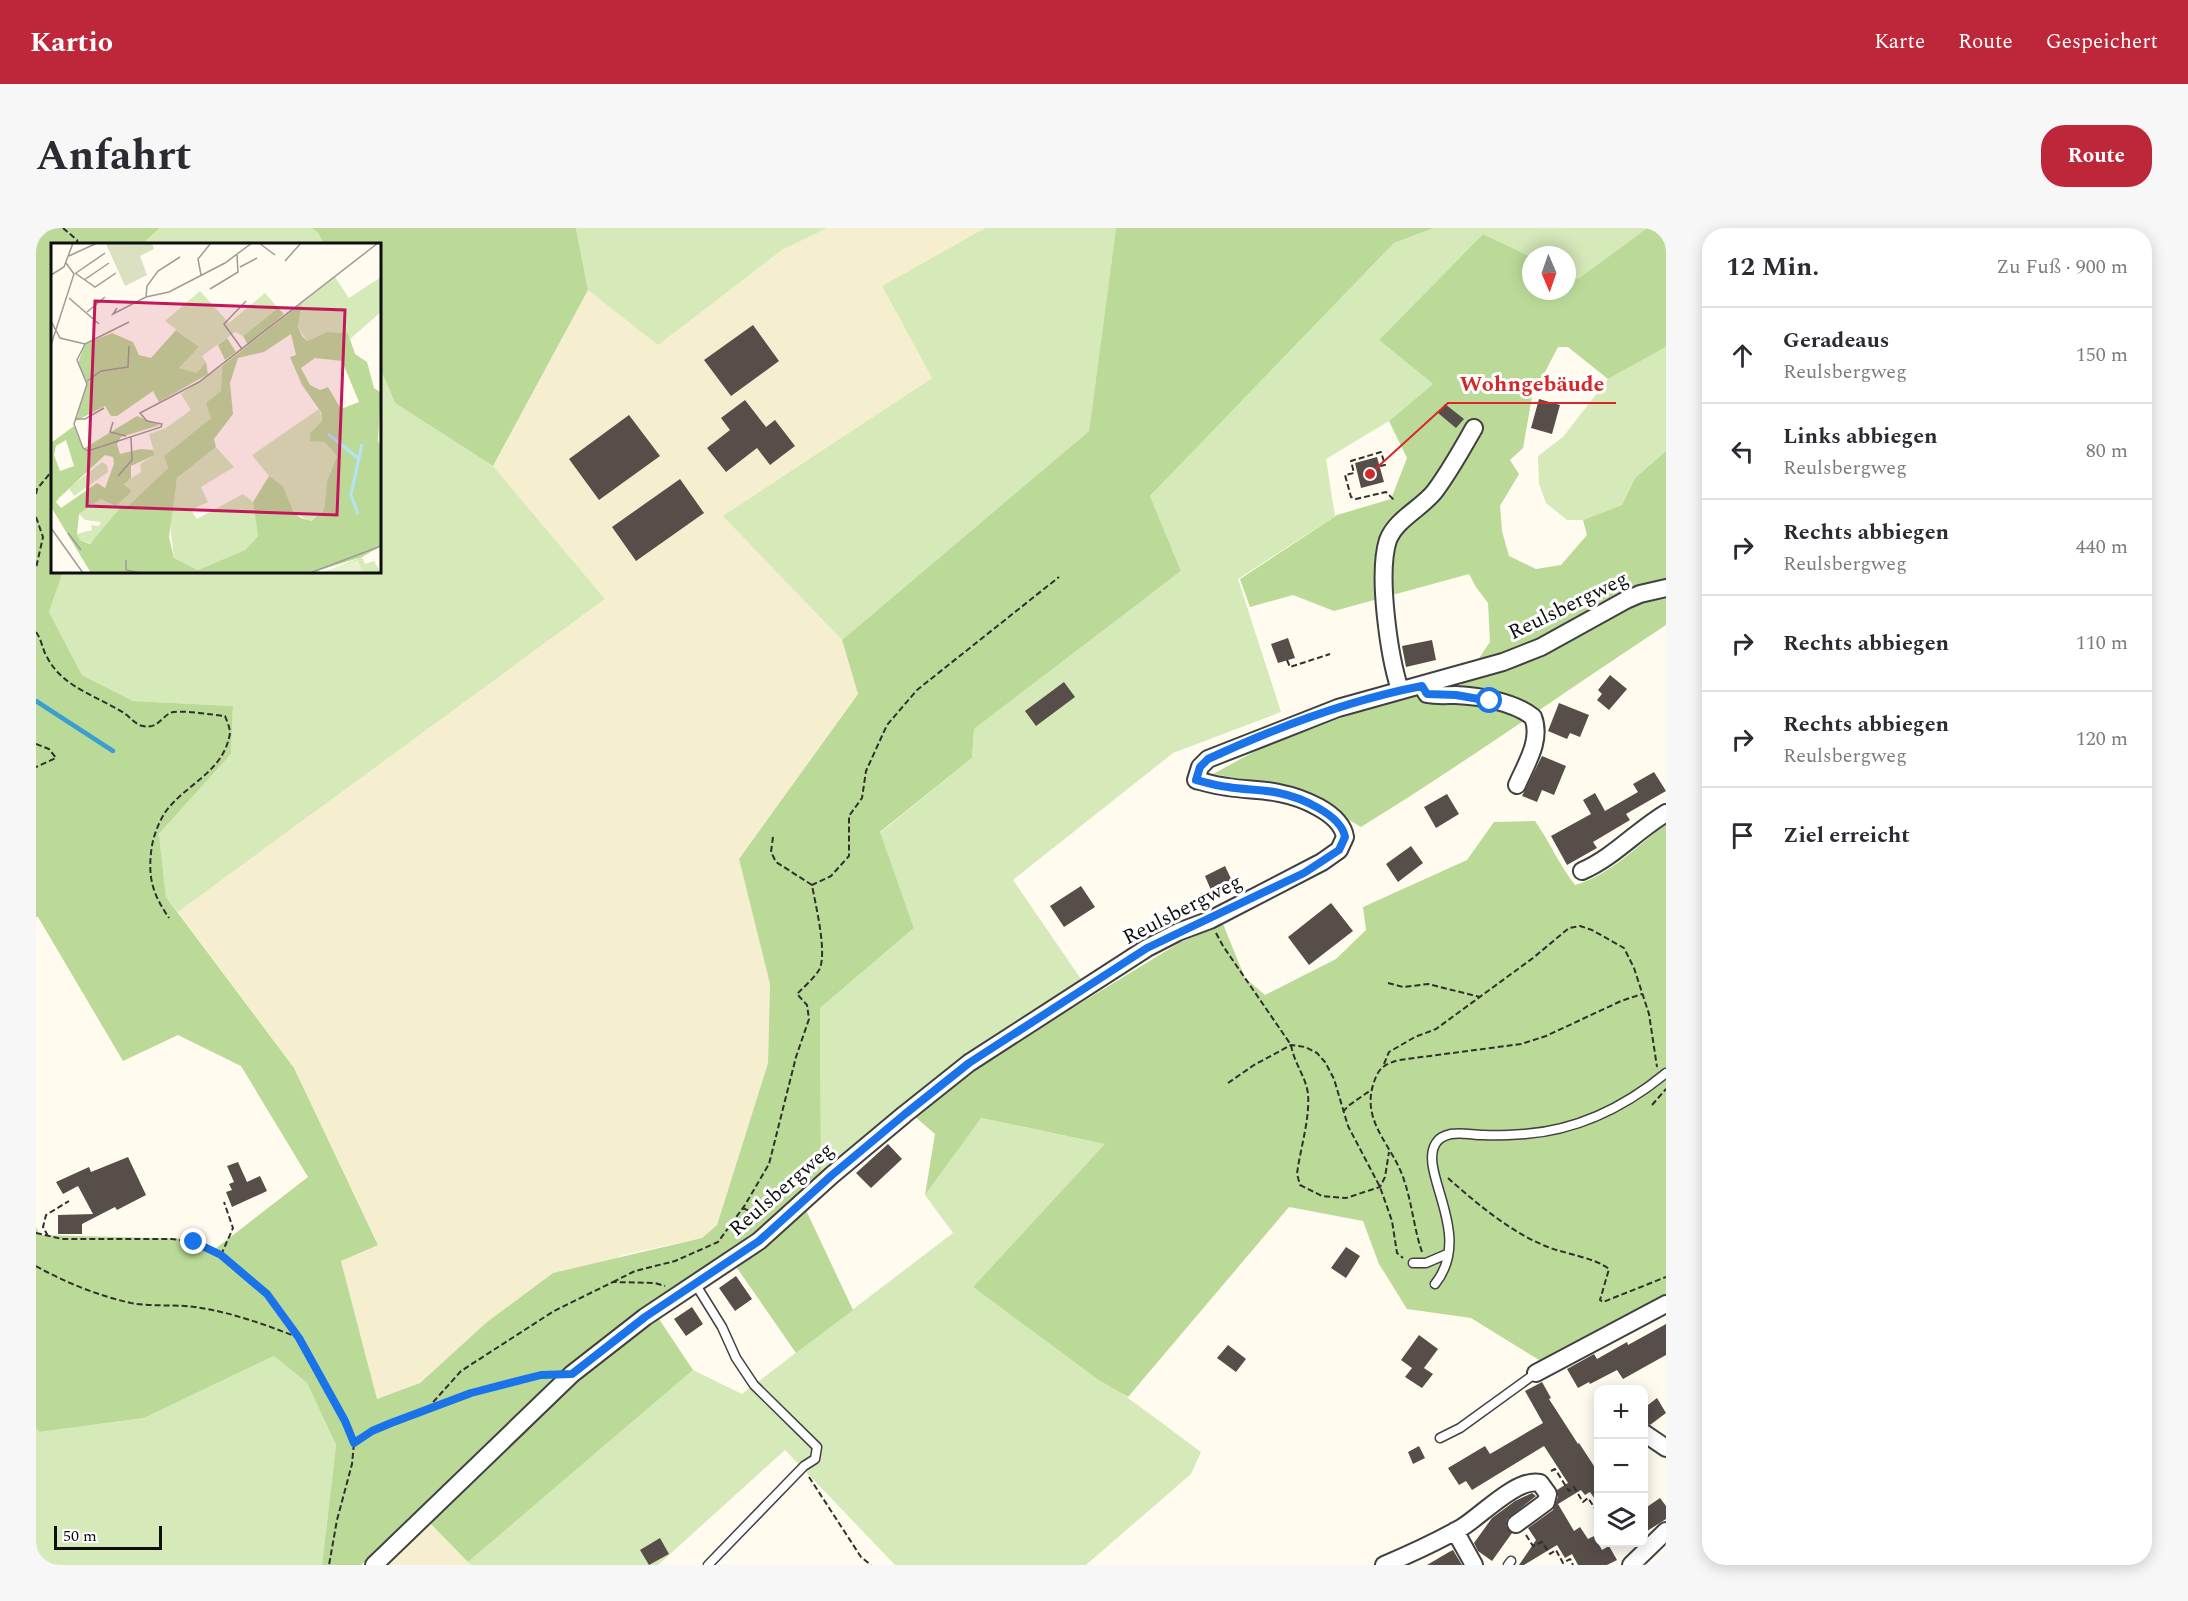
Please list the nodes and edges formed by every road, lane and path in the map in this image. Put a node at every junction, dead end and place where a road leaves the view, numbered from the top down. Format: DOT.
graph roads {
  1 [pos="63,228"];
  2 [pos="78,243"];
  3 [pos="1474,428"];
  4 [pos="1380,466"];
  5 [pos="51,472"];
  6 [pos="36,494"];
  7 [pos="1395,501"];
  8 [pos="36,517"];
  9 [pos="36,568"];
  10 [pos="1059,577"];
  11 [pos="1666,588"];
  12 [pos="36,632"];
  13 [pos="1330,654"];
  14 [pos="1287,660"];
  15 [pos="1422,686"];
  16 [pos="1400,690"];
  17 [pos="36,744"];
  18 [pos="36,767"];
  19 [pos="1517,785"];
  20 [pos="1666,813"];
  21 [pos="773,837"];
  22 [pos="1582,872"];
  23 [pos="812,885"];
  24 [pos="169,918"];
  25 [pos="1210,920"];
  26 [pos="1388,983"];
  27 [pos="1642,994"];
  28 [pos="1480,998"];
  29 [pos="1291,1045"];
  30 [pos="1383,1065"];
  31 [pos="1666,1073"];
  32 [pos="1658,1079"];
  33 [pos="1228,1083"];
  34 [pos="1371,1089"];
  35 [pos="1666,1089"];
  36 [pos="1652,1105"];
  37 [pos="1343,1112"];
  38 [pos="1389,1152"];
  39 [pos="1434,1170"];
  40 [pos="1380,1186"];
  41 [pos="69,1201"];
  42 [pos="224,1202"];
  43 [pos="743,1208"];
  44 [pos="778,1224"];
  45 [pos="36,1233"];
  46 [pos="48,1236"];
  47 [pos="1447,1254"];
  48 [pos="221,1255"];
  49 [pos="1413,1263"];
  50 [pos="1426,1263"];
  51 [pos="36,1266"];
  52 [pos="1666,1277"];
  53 [pos="613,1282"];
  54 [pos="1435,1284"];
  55 [pos="690,1289"];
  56 [pos="1666,1304"];
  57 [pos="299,1338"];
  58 [pos="1536,1373"];
  59 [pos="572,1374"];
  60 [pos="427,1409"];
  61 [pos="1648,1436"];
  62 [pos="1440,1438"];
  63 [pos="354,1443"];
  64 [pos="1666,1448"];
  65 [pos="804,1466"];
  66 [pos="1578,1495"];
  67 [pos="1594,1507"];
  68 [pos="1516,1524"];
  69 [pos="1455,1531"];
  70 [pos="1666,1532"];
  71 [pos="1410,1560"];
  72 [pos="329,1565"];
  73 [pos="374,1565"];
  74 [pos="708,1565"];
  75 [pos="871,1565"];
  76 [pos="1384,1565"];
  77 [pos="1474,1565"];
  78 [pos="1574,1565"];
  79 [pos="1631,1565"];
  1 -- 2 [label="path"];
  3 -- 16 [label="street"];
  4 -- 7 [label="path"];
  5 -- 6 [label="path"];
  8 -- 9 [label="path"];
  10 -- 23 [label="path"];
  11 -- 15 [label="street, Reulsbergweg"];
  12 -- 24 [label="path"];
  13 -- 14 [label="path"];
  15 -- 16 [label="street, Reulsbergweg"];
  15 -- 19 [label="street, Reulsbergweg"];
  16 -- 25 [label="street, Reulsbergweg"];
  17 -- 18 [label="path"];
  20 -- 22 [label="street"];
  21 -- 23 [label="path"];
  23 -- 43 [label="path"];
  25 -- 29 [label="path"];
  25 -- 44 [label="street, Reulsbergweg"];
  26 -- 28 [label="path"];
  27 -- 28 [label="path"];
  27 -- 30 [label="path"];
  27 -- 32 [label="path"];
  28 -- 30 [label="path"];
  29 -- 33 [label="path"];
  29 -- 37 [label="path"];
  29 -- 40 [label="path"];
  30 -- 34 [label="path"];
  31 -- 32 [label="lane"];
  32 -- 39 [label="lane"];
  34 -- 37 [label="path"];
  34 -- 38 [label="path"];
  35 -- 36 [label="path"];
  37 -- 40 [label="path"];
  38 -- 40 [label="path"];
  38 -- 50 [label="path"];
  39 -- 47 [label="lane"];
  39 -- 52 [label="path"];
  40 -- 49 [label="path"];
  41 -- 46 [label="path"];
  42 -- 48 [label="path"];
  43 -- 44 [label="path"];
  43 -- 53 [label="path"];
  44 -- 55 [label="street, Reulsbergweg"];
  45 -- 46 [label="path"];
  46 -- 48 [label="path"];
  47 -- 50 [label="lane"];
  47 -- 54 [label="lane"];
  48 -- 57 [label="path"];
  49 -- 50 [label="lane"];
  51 -- 57 [label="path"];
  53 -- 55 [label="path"];
  53 -- 60 [label="path"];
  55 -- 59 [label="street, Reulsbergweg"];
  55 -- 65 [label="lane"];
  56 -- 58 [label="street"];
  57 -- 63 [label="path"];
  58 -- 62 [label="lane"];
  59 -- 60 [label="path"];
  59 -- 73 [label="street, Reulsbergweg"];
  60 -- 63 [label="path"];
  61 -- 64 [label="street"];
  63 -- 72 [label="path"];
  65 -- 74 [label="lane"];
  65 -- 75 [label="path"];
  66 -- 67 [label="path"];
  68 -- 69 [label="street"];
  68 -- 78 [label="path"];
  69 -- 71 [label="street"];
  69 -- 77 [label="street"];
  70 -- 79 [label="street"];
  71 -- 76 [label="street"];
}
